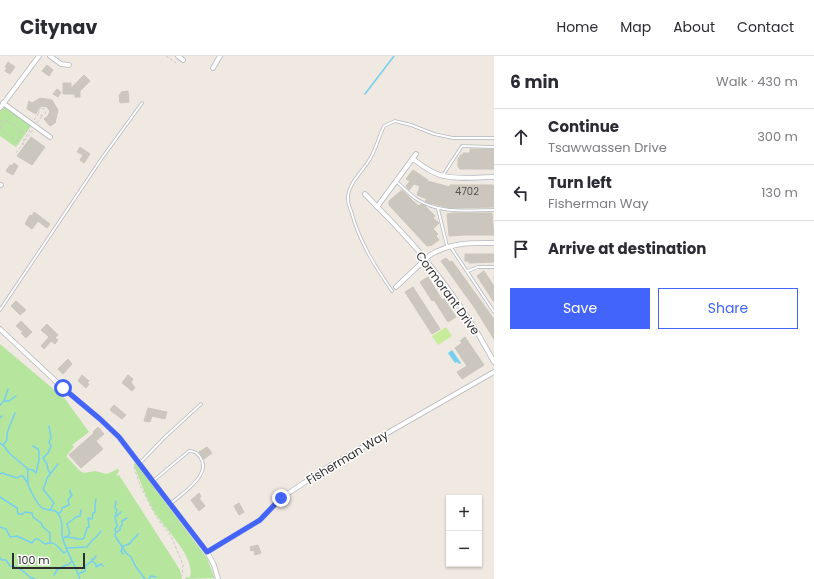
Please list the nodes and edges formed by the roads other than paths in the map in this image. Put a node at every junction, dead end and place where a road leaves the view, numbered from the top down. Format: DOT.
graph roads {
  1 [pos="39,56"];
  2 [pos="50,56"];
  3 [pos="178,56"];
  4 [pos="220,56"];
  5 [pos="183,60"];
  6 [pos="69,65"];
  7 [pos="213,68"];
  8 [pos="4,103"];
  9 [pos="142,103"];
  10 [pos="0,108"];
  11 [pos="50,137"];
  12 [pos="494,138"];
  13 [pos="494,147"];
  14 [pos="416,154"];
  15 [pos="413,159"];
  16 [pos="442,176"];
  17 [pos="494,177"];
  18 [pos="396,181"];
  19 [pos="365,194"];
  20 [pos="377,206"];
  21 [pos="438,209"];
  22 [pos="494,210"];
  23 [pos="494,243"];
  24 [pos="449,246"];
  25 [pos="425,259"];
  26 [pos="494,267"];
  27 [pos="468,271"];
  28 [pos="396,287"];
  29 [pos="392,291"];
  30 [pos="0,310"];
  31 [pos="494,312"];
  32 [pos="0,330"];
  33 [pos="494,362"];
  34 [pos="494,372"];
  35 [pos="202,404"];
  36 [pos="140,463"];
  37 [pos="153,481"];
  38 [pos="170,504"];
  39 [pos="207,552"];
  40 [pos="218,579"];
  1 -- 8 [label="street"];
  2 -- 6 [label="street"];
  3 -- 5 [label="street"];
  4 -- 7 [label="street"];
  8 -- 10 [label="street"];
  8 -- 11 [label="street"];
  9 -- 30 [label="lane"];
  12 -- 29 [label="lane"];
  13 -- 16 [label="lane"];
  14 -- 15 [label="street"];
  15 -- 16 [label="street"];
  15 -- 18 [label="street"];
  16 -- 17 [label="street"];
  18 -- 20 [label="street"];
  18 -- 21 [label="lane"];
  19 -- 20 [label="street, Cormorant Drive"];
  20 -- 25 [label="street, Cormorant Drive"];
  21 -- 22 [label="lane"];
  21 -- 24 [label="lane"];
  23 -- 24 [label="street"];
  24 -- 25 [label="street"];
  24 -- 27 [label="lane"];
  25 -- 28 [label="street"];
  25 -- 33 [label="street, Cormorant Drive"];
  26 -- 27 [label="lane"];
  27 -- 31 [label="lane"];
  32 -- 36 [label="street"];
  34 -- 39 [label="street, Fisherman Way"];
  35 -- 36 [label="lane"];
  36 -- 37 [label="street"];
  37 -- 38 [label="street"];
  37 -- 38 [label="lane"];
  38 -- 39 [label="street"];
  39 -- 40 [label="street"];
}
